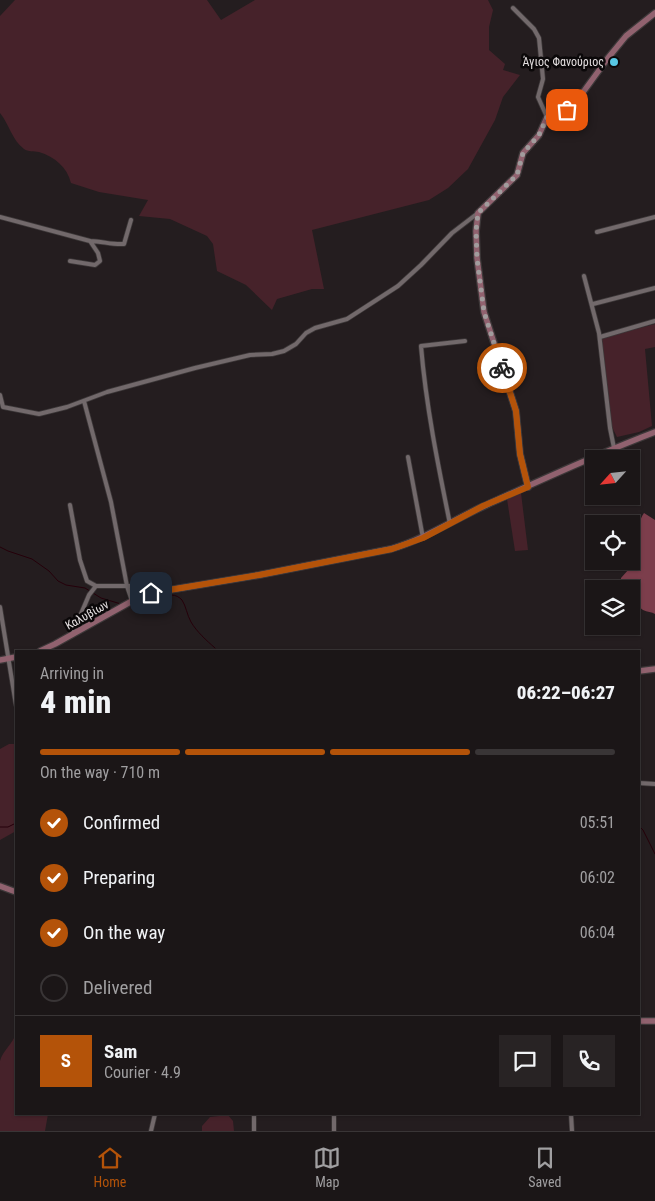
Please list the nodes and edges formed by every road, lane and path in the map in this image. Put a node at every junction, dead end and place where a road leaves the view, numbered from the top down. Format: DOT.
graph roads {
  1 [pos="513,8"];
  2 [pos="655,13"];
  3 [pos="547,117"];
  4 [pos="478,213"];
  5 [pos="0,217"];
  6 [pos="655,218"];
  7 [pos="131,220"];
  8 [pos="597,232"];
  9 [pos="90,241"];
  10 [pos="70,261"];
  11 [pos="584,276"];
  12 [pos="655,288"];
  13 [pos="593,304"];
  14 [pos="655,321"];
  15 [pos="600,337"];
  16 [pos="465,341"];
  17 [pos="0,395"];
  18 [pos="84,401"];
  19 [pos="655,432"];
  20 [pos="614,448"];
  21 [pos="408,457"];
  22 [pos="528,487"];
  23 [pos="70,505"];
  24 [pos="450,524"];
  25 [pos="423,538"];
  26 [pos="127,586"];
  27 [pos="94,588"];
  28 [pos="161,590"];
  29 [pos="130,602"];
  30 [pos="0,607"];
  31 [pos="72,635"];
  32 [pos="42,650"];
  33 [pos="15,657"];
  34 [pos="9,658"];
  35 [pos="0,660"];
  36 [pos="655,669"];
  37 [pos="640,671"];
  38 [pos="15,698"];
  39 [pos="640,782"];
  40 [pos="655,784"];
  41 [pos="0,886"];
  42 [pos="15,892"];
  43 [pos="640,1021"];
  44 [pos="655,1021"];
  45 [pos="156,1115"];
  46 [pos="254,1115"];
  47 [pos="334,1115"];
  48 [pos="571,1115"];
  49 [pos="152,1131"];
  50 [pos="254,1131"];
  51 [pos="334,1131"];
  52 [pos="572,1131"];
  1 -- 3 [label="street"];
  2 -- 3 [label="main road"];
  3 -- 4 [label="main road"];
  4 -- 18 [label="street"];
  4 -- 22 [label="main road"];
  5 -- 9 [label="street"];
  6 -- 8 [label="street"];
  7 -- 9 [label="street"];
  9 -- 10 [label="street"];
  11 -- 13 [label="street"];
  12 -- 13 [label="street"];
  13 -- 15 [label="street"];
  14 -- 15 [label="street"];
  15 -- 20 [label="street"];
  16 -- 24 [label="street"];
  17 -- 18 [label="street"];
  18 -- 26 [label="street"];
  19 -- 20 [label="main road, Καλυβίων"];
  20 -- 22 [label="main road, Καλυβίων"];
  21 -- 25 [label="street"];
  22 -- 24 [label="main road, Καλυβίων"];
  23 -- 27 [label="street"];
  24 -- 25 [label="main road, Καλυβίων"];
  25 -- 28 [label="main road, Καλυβίων"];
  26 -- 27 [label="street"];
  26 -- 28 [label="street"];
  26 -- 29 [label="street"];
  27 -- 31 [label="street"];
  28 -- 29 [label="main road, Καλυβίων"];
  29 -- 31 [label="main road, Καλυβίων"];
  30 -- 34 [label="street"];
  31 -- 32 [label="main road, Καλυβίων"];
  33 -- 34 [label="main road"];
  34 -- 35 [label="main road"];
  34 -- 38 [label="street"];
  36 -- 37 [label="main road"];
  39 -- 40 [label="street"];
  41 -- 42 [label="main road"];
  43 -- 44 [label="main road"];
  45 -- 49 [label="street"];
  46 -- 50 [label="street"];
  47 -- 51 [label="street"];
  48 -- 52 [label="street"];
}
